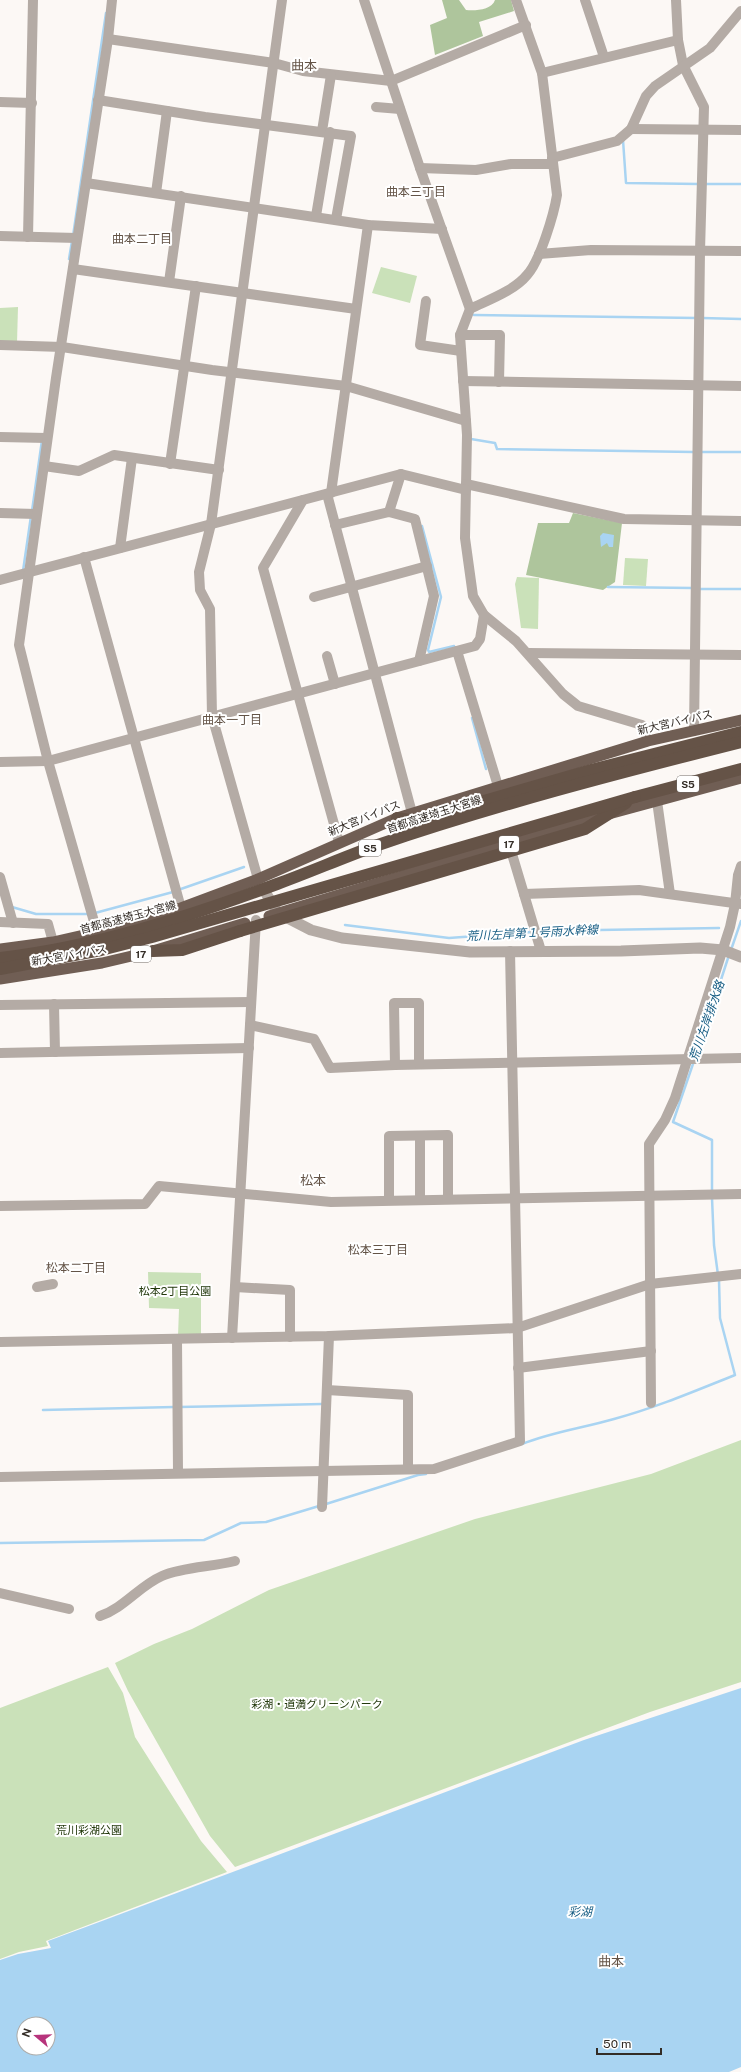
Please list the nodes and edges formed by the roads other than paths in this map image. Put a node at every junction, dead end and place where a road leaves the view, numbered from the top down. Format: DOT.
graph roads {
  1 [pos="33,0"];
  2 [pos="112,0"];
  3 [pos="282,0"];
  4 [pos="364,0"];
  5 [pos="516,0"];
  6 [pos="584,0"];
  7 [pos="676,0"];
  8 [pos="741,11"];
  9 [pos="526,25"];
  10 [pos="108,39"];
  11 [pos="678,40"];
  12 [pos="604,57"];
  13 [pos="274,63"];
  14 [pos="683,65"];
  15 [pos="542,72"];
  16 [pos="331,75"];
  17 [pos="390,81"];
  18 [pos="98,100"];
  19 [pos="0,102"];
  20 [pos="32,103"];
  21 [pos="376,107"];
  22 [pos="400,109"];
  23 [pos="168,111"];
  24 [pos="266,124"];
  25 [pos="631,129"];
  26 [pos="741,130"];
  27 [pos="704,131"];
  28 [pos="326,132"];
  29 [pos="553,161"];
  30 [pos="420,168"];
  31 [pos="86,183"];
  32 [pos="156,192"];
  33 [pos="181,196"];
  34 [pos="254,208"];
  35 [pos="316,216"];
  36 [pos="336,220"];
  37 [pos="368,225"];
  38 [pos="442,229"];
  39 [pos="0,236"];
  40 [pos="28,237"];
  41 [pos="77,238"];
  42 [pos="700,251"];
  43 [pos="741,251"];
  44 [pos="539,254"];
  45 [pos="73,269"];
  46 [pos="169,282"];
  47 [pos="196,286"];
  48 [pos="243,292"];
  49 [pos="426,301"];
  50 [pos="356,309"];
  51 [pos="470,309"];
  52 [pos="460,335"];
  53 [pos="0,345"];
  54 [pos="62,347"];
  55 [pos="461,351"];
  56 [pos="184,366"];
  57 [pos="232,373"];
  58 [pos="463,381"];
  59 [pos="499,382"];
  60 [pos="699,385"];
  61 [pos="346,386"];
  62 [pos="741,386"];
  63 [pos="466,421"];
  64 [pos="0,437"];
  65 [pos="47,438"];
  66 [pos="132,458"];
  67 [pos="170,464"];
  68 [pos="44,466"];
  69 [pos="219,470"];
  70 [pos="401,474"];
  71 [pos="466,487"];
  72 [pos="329,494"];
  73 [pos="303,500"];
  74 [pos="389,512"];
  75 [pos="0,513"];
  76 [pos="36,514"];
  77 [pos="697,520"];
  78 [pos="741,521"];
  79 [pos="211,524"];
  80 [pos="335,525"];
  81 [pos="120,548"];
  82 [pos="84,557"];
  83 [pos="427,566"];
  84 [pos="28,573"];
  85 [pos="0,580"];
  86 [pos="351,585"];
  87 [pos="314,597"];
  88 [pos="484,615"];
  89 [pos="457,651"];
  90 [pos="528,653"];
  91 [pos="695,655"];
  92 [pos="741,655"];
  93 [pos="327,656"];
  94 [pos="419,661"];
  95 [pos="375,673"];
  96 [pos="335,684"];
  97 [pos="298,693"];
  98 [pos="212,716"];
  99 [pos="741,720"];
  100 [pos="694,731"];
  101 [pos="741,732"];
  102 [pos="134,738"];
  103 [pos="648,741"];
  104 [pos="741,742"];
  105 [pos="48,760"];
  106 [pos="0,762"];
  107 [pos="740,777"];
  108 [pos="498,786"];
  109 [pos="635,797"];
  110 [pos="657,801"];
  111 [pos="412,813"];
  112 [pos="396,818"];
  113 [pos="339,842"];
  114 [pos="509,844"];
  115 [pos="741,866"];
  116 [pos="0,877"];
  117 [pos="258,879"];
  118 [pos="524,894"];
  119 [pos="670,894"];
  120 [pos="322,900"];
  121 [pos="737,905"];
  122 [pos="181,908"];
  123 [pos="278,913"];
  124 [pos="256,920"];
  125 [pos="0,922"];
  126 [pos="12,923"];
  127 [pos="311,930"];
  128 [pos="97,932"];
  129 [pos="53,942"];
  130 [pos="0,949"];
  131 [pos="153,951"];
  132 [pos="510,951"];
  133 [pos="541,951"];
  134 [pos="731,953"];
  135 [pos="0,958"];
  136 [pos="0,969"];
  137 [pos="0,979"];
  138 [pos="251,1002"];
  139 [pos="54,1004"];
  140 [pos="0,1005"];
  141 [pos="250,1025"];
  142 [pos="249,1048"];
  143 [pos="55,1052"];
  144 [pos="0,1053"];
  145 [pos="741,1058"];
  146 [pos="693,1059"];
  147 [pos="512,1063"];
  148 [pos="419,1064"];
  149 [pos="395,1065"];
  150 [pos="420,1136"];
  151 [pos="741,1194"];
  152 [pos="240,1195"];
  153 [pos="649,1195"];
  154 [pos="514,1197"];
  155 [pos="448,1198"];
  156 [pos="389,1199"];
  157 [pos="420,1199"];
  158 [pos="0,1206"];
  159 [pos="741,1274"];
  160 [pos="53,1284"];
  161 [pos="650,1284"];
  162 [pos="37,1287"];
  163 [pos="235,1287"];
  164 [pos="517,1328"];
  165 [pos="290,1336"];
  166 [pos="328,1336"];
  167 [pos="232,1338"];
  168 [pos="177,1339"];
  169 [pos="0,1342"];
  170 [pos="651,1351"];
  171 [pos="518,1368"];
  172 [pos="326,1390"];
  173 [pos="651,1402"];
  174 [pos="408,1469"];
  175 [pos="324,1471"];
  176 [pos="178,1473"];
  177 [pos="0,1477"];
  178 [pos="322,1506"];
  179 [pos="235,1562"];
  180 [pos="0,1593"];
  181 [pos="69,1609"];
  182 [pos="100,1616"];
  1 -- 20 [label="street"];
  2 -- 10 [label="street"];
  3 -- 13 [label="street"];
  4 -- 17 [label="street"];
  5 -- 9 [label="street"];
  6 -- 12 [label="street"];
  7 -- 11 [label="street"];
  8 -- 14 [label="street"];
  9 -- 15 [label="street"];
  9 -- 17 [label="street"];
  10 -- 13 [label="street"];
  10 -- 18 [label="street"];
  11 -- 12 [label="street"];
  11 -- 14 [label="street"];
  12 -- 15 [label="street"];
  13 -- 16 [label="street"];
  13 -- 24 [label="street"];
  14 -- 25 [label="street"];
  14 -- 27 [label="street"];
  15 -- 29 [label="street"];
  16 -- 17 [label="street"];
  16 -- 28 [label="street"];
  17 -- 22 [label="street"];
  18 -- 23 [label="street"];
  18 -- 31 [label="street"];
  19 -- 20 [label="street"];
  20 -- 40 [label="street"];
  21 -- 22 [label="street"];
  22 -- 30 [label="street"];
  23 -- 24 [label="street"];
  23 -- 32 [label="street"];
  24 -- 28 [label="street"];
  24 -- 34 [label="street"];
  25 -- 27 [label="street"];
  25 -- 29 [label="street"];
  26 -- 27 [label="street"];
  27 -- 42 [label="street"];
  28 -- 35 [label="street"];
  28 -- 36 [label="street"];
  29 -- 30 [label="street"];
  29 -- 44 [label="street"];
  30 -- 38 [label="street"];
  31 -- 32 [label="street"];
  31 -- 41 [label="street"];
  32 -- 33 [label="street"];
  33 -- 34 [label="street"];
  33 -- 46 [label="street"];
  34 -- 35 [label="street"];
  34 -- 48 [label="street"];
  35 -- 36 [label="street"];
  36 -- 37 [label="street"];
  37 -- 38 [label="street"];
  37 -- 50 [label="street"];
  38 -- 51 [label="street"];
  39 -- 40 [label="street"];
  40 -- 41 [label="street"];
  41 -- 45 [label="street"];
  42 -- 43 [label="street"];
  42 -- 44 [label="street"];
  42 -- 60 [label="street"];
  44 -- 51 [label="street"];
  45 -- 46 [label="street"];
  45 -- 54 [label="street"];
  46 -- 47 [label="street"];
  47 -- 48 [label="street"];
  47 -- 56 [label="street"];
  48 -- 50 [label="street"];
  48 -- 57 [label="street"];
  49 -- 55 [label="street"];
  50 -- 61 [label="street"];
  51 -- 52 [label="street"];
  52 -- 55 [label="street"];
  52 -- 59 [label="street"];
  53 -- 54 [label="street"];
  54 -- 56 [label="street"];
  54 -- 65 [label="street"];
  55 -- 58 [label="street"];
  56 -- 57 [label="street"];
  56 -- 67 [label="street"];
  57 -- 61 [label="street"];
  57 -- 69 [label="street"];
  58 -- 59 [label="street"];
  58 -- 63 [label="street"];
  59 -- 60 [label="street"];
  60 -- 62 [label="street"];
  60 -- 77 [label="street"];
  61 -- 63 [label="street"];
  61 -- 72 [label="street"];
  63 -- 71 [label="street"];
  64 -- 65 [label="street"];
  65 -- 68 [label="street"];
  66 -- 67 [label="street"];
  66 -- 68 [label="street"];
  66 -- 81 [label="street"];
  67 -- 69 [label="street"];
  68 -- 76 [label="street"];
  69 -- 79 [label="street"];
  70 -- 71 [label="street"];
  70 -- 72 [label="street"];
  70 -- 74 [label="street"];
  71 -- 77 [label="street"];
  71 -- 88 [label="street"];
  72 -- 73 [label="street"];
  72 -- 80 [label="street"];
  73 -- 79 [label="street"];
  73 -- 97 [label="street"];
  74 -- 80 [label="street"];
  74 -- 83 [label="street"];
  75 -- 76 [label="street"];
  76 -- 84 [label="street"];
  77 -- 78 [label="street"];
  77 -- 91 [label="street"];
  79 -- 81 [label="street"];
  79 -- 98 [label="street"];
  80 -- 86 [label="street"];
  81 -- 82 [label="street"];
  82 -- 84 [label="street"];
  82 -- 102 [label="street"];
  83 -- 86 [label="street"];
  83 -- 94 [label="street"];
  84 -- 85 [label="street"];
  84 -- 105 [label="street"];
  86 -- 87 [label="street"];
  86 -- 95 [label="street"];
  88 -- 89 [label="street"];
  88 -- 90 [label="street"];
  89 -- 94 [label="street"];
  89 -- 108 [label="street"];
  90 -- 91 [label="street"];
  90 -- 103 [label="street"];
  91 -- 92 [label="street"];
  91 -- 100 [label="street"];
  93 -- 96 [label="street"];
  94 -- 95 [label="street"];
  95 -- 96 [label="street"];
  95 -- 111 [label="street"];
  96 -- 97 [label="street"];
  97 -- 98 [label="street"];
  97 -- 113 [label="street"];
  98 -- 102 [label="street"];
  98 -- 117 [label="street"];
  99 -- 100 [label="highway, 新大宮バイパス"];
  100 -- 103 [label="highway, 新大宮バイパス"];
  101 -- 112 [label="highway"];
  102 -- 105 [label="street"];
  102 -- 122 [label="street"];
  103 -- 108 [label="highway, 新大宮バイパス"];
  104 -- 135 [label="highway, 首都高速埼玉大宮線 / S5, bridge"];
  105 -- 106 [label="street"];
  105 -- 128 [label="street"];
  107 -- 109 [label="highway, S5"];
  107 -- 110 [label="highway, 新大宮バイパス / 17"];
  108 -- 111 [label="highway, 新大宮バイパス"];
  109 -- 131 [label="highway, S5, bridge"];
  109 -- 136 [label="highway, S5, bridge"];
  110 -- 114 [label="highway, 新大宮バイパス / 17"];
  110 -- 119 [label="street"];
  111 -- 112 [label="highway, 新大宮バイパス"];
  112 -- 113 [label="highway, 新大宮バイパス"];
  113 -- 117 [label="highway, 新大宮バイパス"];
  114 -- 118 [label="street"];
  114 -- 120 [label="highway, 新大宮バイパス / 17"];
  115 -- 121 [label="street"];
  116 -- 126 [label="street"];
  117 -- 122 [label="highway, 新大宮バイパス"];
  117 -- 123 [label="street"];
  118 -- 119 [label="street"];
  118 -- 133 [label="street"];
  119 -- 121 [label="street"];
  120 -- 123 [label="highway, 新大宮バイパス / 17"];
  120 -- 127 [label="street"];
  121 -- 134 [label="street"];
  122 -- 128 [label="highway, 新大宮バイパス"];
  123 -- 124 [label="highway, 新大宮バイパス / 17"];
  123 -- 127 [label="street"];
  124 -- 131 [label="highway, 新大宮バイパス / 17"];
  124 -- 138 [label="street"];
  125 -- 126 [label="street"];
  126 -- 129 [label="street"];
  127 -- 132 [label="street"];
  128 -- 129 [label="highway, 新大宮バイパス"];
  129 -- 130 [label="highway, 新大宮バイパス"];
  131 -- 137 [label="highway, 新大宮バイパス / 17"];
  132 -- 133 [label="street"];
  132 -- 147 [label="street"];
  133 -- 134 [label="street"];
  134 -- 146 [label="street"];
  138 -- 139 [label="street"];
  138 -- 141 [label="street"];
  139 -- 140 [label="street"];
  139 -- 143 [label="street"];
  141 -- 142 [label="street"];
  141 -- 149 [label="street"];
  142 -- 143 [label="street"];
  142 -- 152 [label="street"];
  143 -- 144 [label="street"];
  145 -- 146 [label="street"];
  146 -- 147 [label="street"];
  146 -- 153 [label="street"];
  147 -- 148 [label="street"];
  147 -- 154 [label="street"];
  148 -- 149 [label="street"];
  148 -- 149 [label="street"];
  150 -- 155 [label="street"];
  150 -- 156 [label="street"];
  150 -- 157 [label="street"];
  151 -- 153 [label="street"];
  152 -- 156 [label="street"];
  152 -- 158 [label="street"];
  152 -- 163 [label="street"];
  153 -- 154 [label="street"];
  153 -- 161 [label="street"];
  154 -- 155 [label="street"];
  154 -- 164 [label="street"];
  155 -- 157 [label="street"];
  156 -- 157 [label="street"];
  159 -- 161 [label="street"];
  160 -- 162 [label="street"];
  161 -- 164 [label="street"];
  161 -- 170 [label="street"];
  163 -- 165 [label="street"];
  163 -- 167 [label="street"];
  164 -- 166 [label="street"];
  164 -- 171 [label="street"];
  165 -- 166 [label="street"];
  165 -- 167 [label="street"];
  166 -- 172 [label="street"];
  167 -- 168 [label="street"];
  168 -- 169 [label="street"];
  168 -- 176 [label="street"];
  170 -- 171 [label="street"];
  170 -- 173 [label="street"];
  171 -- 174 [label="street"];
  172 -- 174 [label="street"];
  172 -- 175 [label="street"];
  174 -- 175 [label="street"];
  175 -- 176 [label="street"];
  175 -- 178 [label="street"];
  176 -- 177 [label="street"];
  179 -- 182 [label="street"];
  180 -- 181 [label="street"];
}
